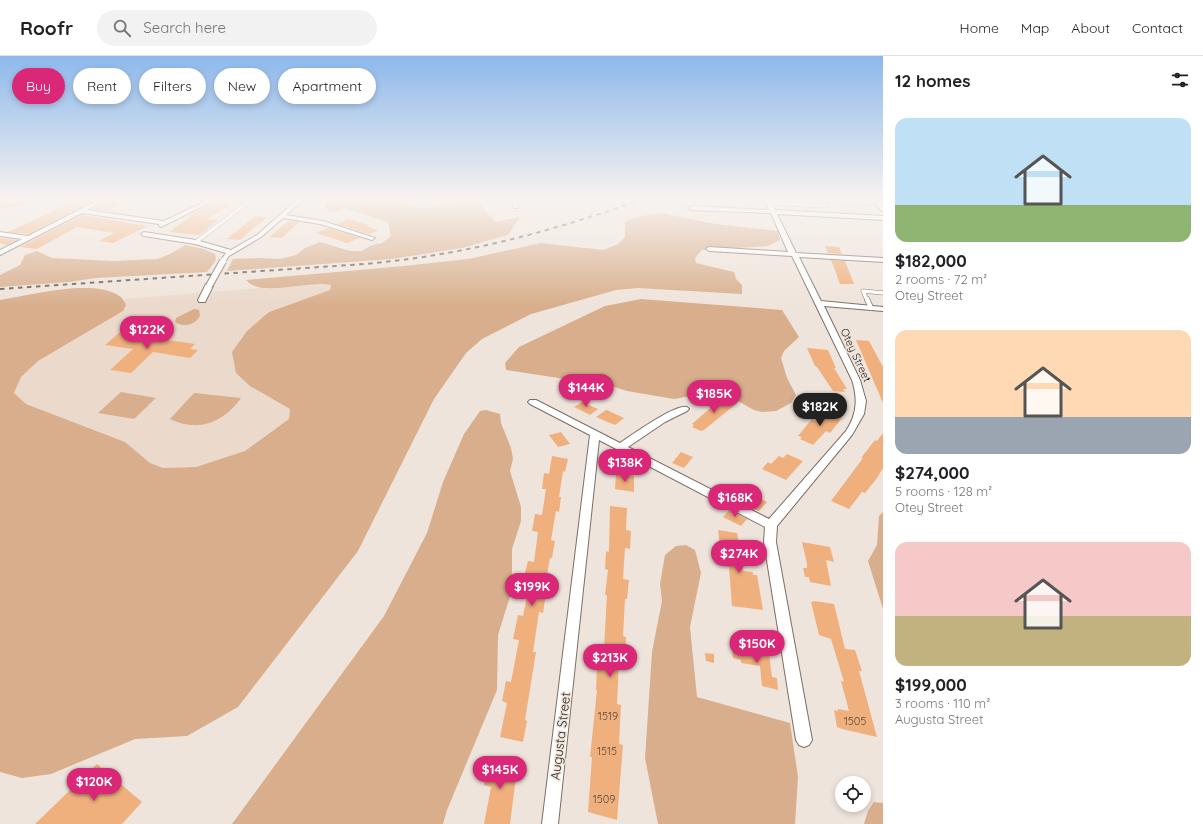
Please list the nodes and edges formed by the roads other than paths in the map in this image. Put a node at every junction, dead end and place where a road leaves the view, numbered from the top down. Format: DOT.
graph roads {
  1 [pos="13,236"];
  2 [pos="32,236"];
  3 [pos="156,236"];
  4 [pos="204,236"];
  5 [pos="259,236"];
  6 [pos="365,236"];
  7 [pos="784,236"];
  8 [pos="28,238"];
  9 [pos="372,238"];
  10 [pos="196,242"];
  11 [pos="709,249"];
  12 [pos="231,252"];
  13 [pos="0,253"];
  14 [pos="795,255"];
  15 [pos="883,260"];
  16 [pos="883,293"];
  17 [pos="202,300"];
  18 [pos="819,304"];
  19 [pos="871,308"];
  20 [pos="883,309"];
  21 [pos="533,402"];
  22 [pos="684,409"];
  23 [pos="595,434"];
  24 [pos="620,447"];
  25 [pos="771,525"];
  26 [pos="804,740"];
  27 [pos="550,824"];
  1 -- 8 [label="street"];
  2 -- 8 [label="street"];
  3 -- 10 [label="street"];
  4 -- 10 [label="lane"];
  5 -- 12 [label="street"];
  6 -- 9 [label="street"];
  7 -- 14 [label="street, Otey Street"];
  8 -- 13 [label="street"];
  10 -- 12 [label="street"];
  11 -- 14 [label="street"];
  12 -- 17 [label="street, bridge"];
  14 -- 15 [label="street"];
  14 -- 18 [label="street, Otey Street"];
  16 -- 19 [label="lane"];
  18 -- 19 [label="street"];
  18 -- 25 [label="street, Otey Street"];
  19 -- 20 [label="street"];
  21 -- 23 [label="street"];
  22 -- 24 [label="street"];
  23 -- 24 [label="street"];
  23 -- 27 [label="street, Augusta Street"];
  24 -- 25 [label="street"];
  25 -- 26 [label="street"];
}
